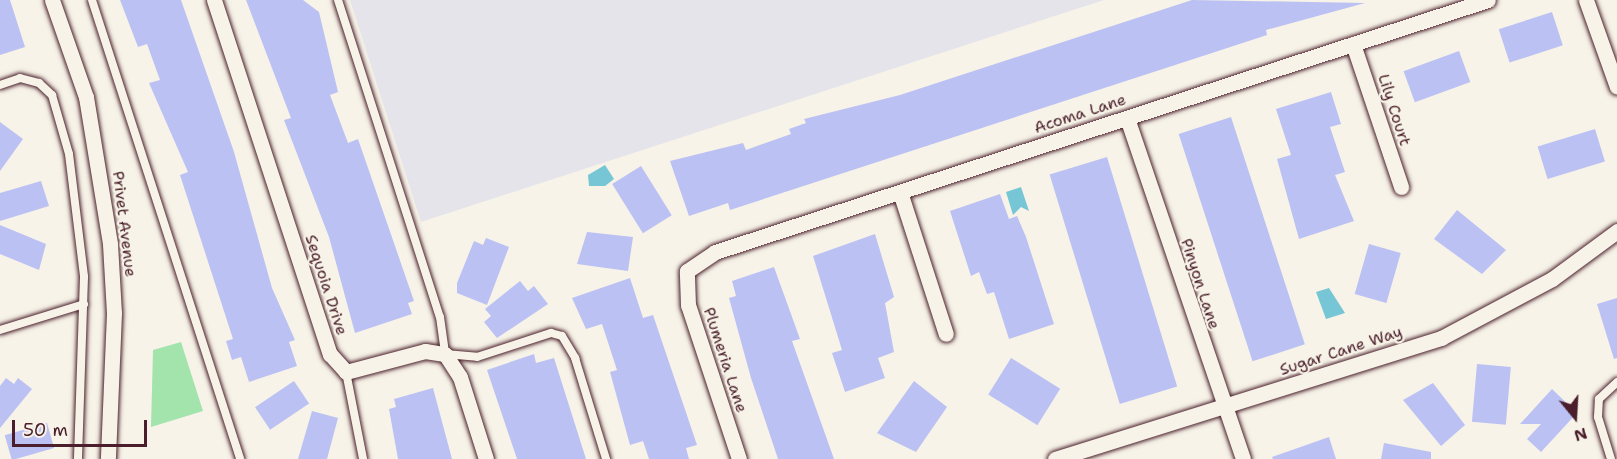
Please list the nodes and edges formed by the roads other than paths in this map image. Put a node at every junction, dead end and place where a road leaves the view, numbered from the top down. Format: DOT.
graph roads {
  1 [pos="52,0"];
  2 [pos="92,0"];
  3 [pos="214,0"];
  4 [pos="338,0"];
  5 [pos="1488,0"];
  6 [pos="1586,0"];
  7 [pos="1353,44"];
  8 [pos="0,85"];
  9 [pos="1617,87"];
  10 [pos="1127,118"];
  11 [pos="1401,187"];
  12 [pos="900,192"];
  13 [pos="1617,231"];
  14 [pos="687,271"];
  15 [pos="84,303"];
  16 [pos="0,330"];
  17 [pos="946,334"];
  18 [pos="445,354"];
  19 [pos="346,372"];
  20 [pos="1617,382"];
  21 [pos="1226,408"];
  22 [pos="78,459"];
  23 [pos="108,459"];
  24 [pos="240,459"];
  25 [pos="363,459"];
  26 [pos="486,459"];
  27 [pos="606,459"];
  28 [pos="739,459"];
  29 [pos="1055,459"];
  30 [pos="1243,459"];
  31 [pos="1611,459"];
  1 -- 23 [label="street, Privet Avenue"];
  2 -- 24 [label="lane"];
  3 -- 19 [label="street, Sequoia Drive"];
  4 -- 18 [label="lane"];
  5 -- 7 [label="street, Acoma Lane"];
  6 -- 9 [label="street"];
  7 -- 10 [label="street, Acoma Lane"];
  7 -- 11 [label="street, Lily Court"];
  8 -- 15 [label="lane"];
  10 -- 12 [label="street, Acoma Lane"];
  10 -- 21 [label="street, Pinyon Lane"];
  12 -- 14 [label="street, Acoma Lane"];
  12 -- 17 [label="street"];
  13 -- 21 [label="street, Sugar Cane Way"];
  14 -- 28 [label="street, Plumeria Lane"];
  15 -- 16 [label="lane"];
  15 -- 22 [label="lane"];
  18 -- 19 [label="street"];
  18 -- 26 [label="street"];
  18 -- 27 [label="lane"];
  19 -- 25 [label="lane"];
  20 -- 31 [label="lane"];
  21 -- 29 [label="street, Sugar Cane Way"];
  21 -- 30 [label="street, Pinyon Lane"];
}
